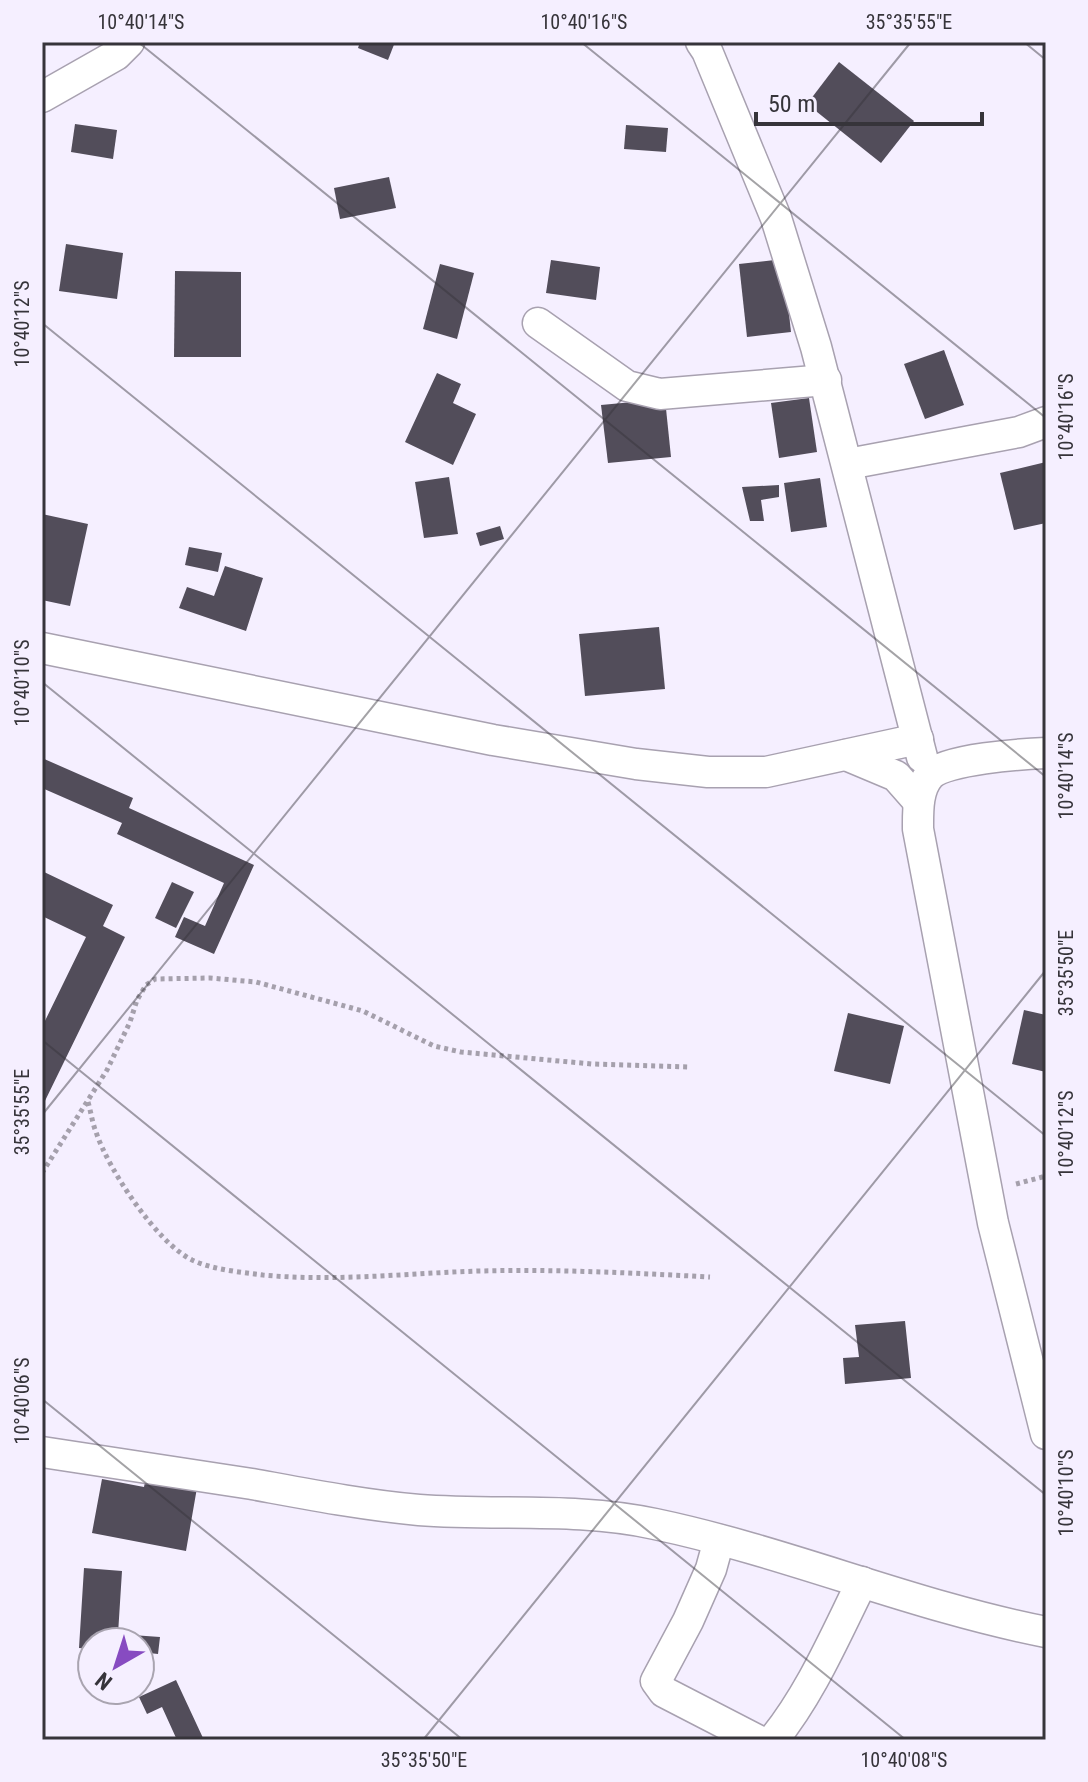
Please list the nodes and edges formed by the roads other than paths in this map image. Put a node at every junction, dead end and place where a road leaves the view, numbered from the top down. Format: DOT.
graph roads {
  1 [pos="129,42"];
  2 [pos="705,45"];
  3 [pos="42,97"];
  4 [pos="538,323"];
  5 [pos="826,380"];
  6 [pos="1046,422"];
  7 [pos="848,464"];
  8 [pos="42,648"];
  9 [pos="918,739"];
  10 [pos="1046,753"];
  11 [pos="846,755"];
  12 [pos="923,789"];
  13 [pos="1035,1341"];
  14 [pos="1046,1434"];
  15 [pos="42,1452"];
  16 [pos="719,1540"];
  17 [pos="862,1582"];
  18 [pos="1046,1632"];
  19 [pos="757,1740"];
  20 [pos="773,1740"];
  1 -- 3 [label="street"];
  2 -- 5 [label="street"];
  4 -- 5 [label="street"];
  5 -- 7 [label="street"];
  6 -- 7 [label="street"];
  7 -- 9 [label="street"];
  8 -- 11 [label="street"];
  9 -- 11 [label="street"];
  9 -- 12 [label="street"];
  10 -- 12 [label="street"];
  11 -- 12 [label="street"];
  12 -- 13 [label="street"];
  13 -- 14 [label="street"];
  15 -- 16 [label="street"];
  16 -- 17 [label="street"];
  16 -- 19 [label="street"];
  17 -- 18 [label="street"];
  17 -- 20 [label="street"];
}
